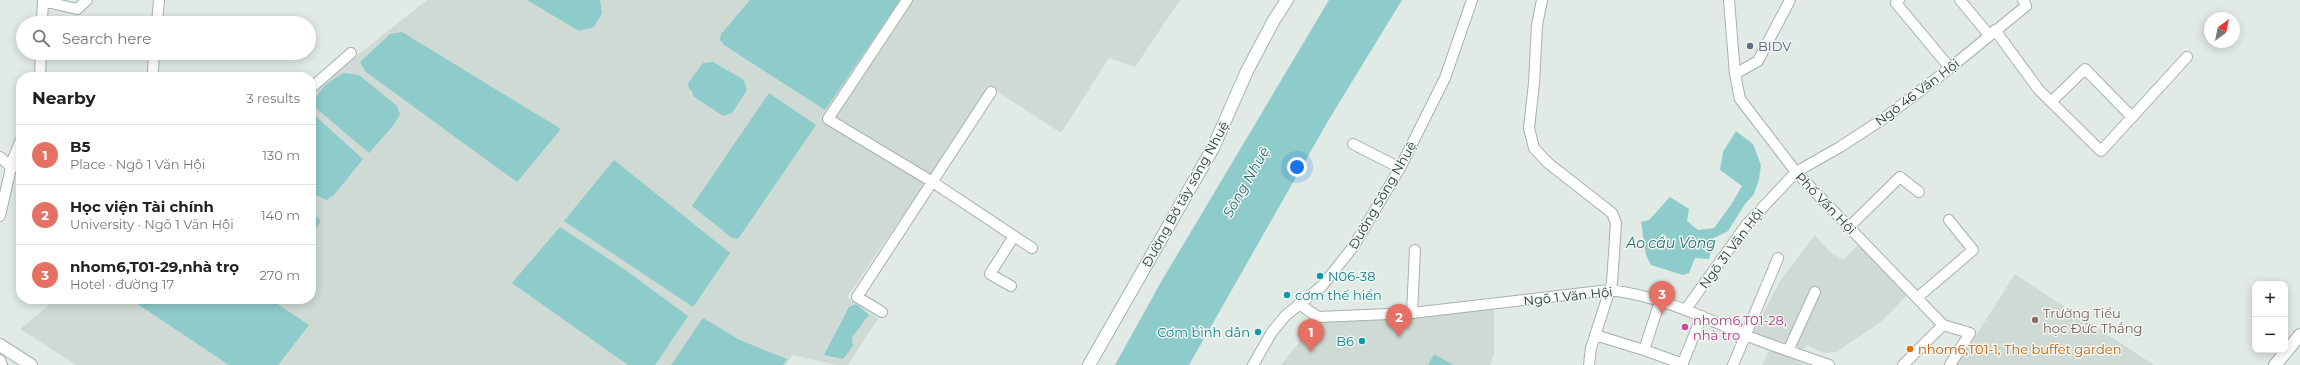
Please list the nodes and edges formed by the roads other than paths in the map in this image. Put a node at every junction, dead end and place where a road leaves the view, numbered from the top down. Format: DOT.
graph roads {
  1 [pos="87,0"];
  2 [pos="158,0"];
  3 [pos="907,0"];
  4 [pos="1287,0"];
  5 [pos="1472,0"];
  6 [pos="1542,0"];
  7 [pos="1729,0"];
  8 [pos="1790,0"];
  9 [pos="1900,0"];
  10 [pos="1960,0"];
  11 [pos="2022,0"];
  12 [pos="43,1"];
  13 [pos="42,16"];
  14 [pos="157,16"];
  15 [pos="1992,32"];
  16 [pos="351,53"];
  17 [pos="2187,58"];
  18 [pos="41,60"];
  19 [pos="154,60"];
  20 [pos="1950,68"];
  21 [pos="153,71"];
  22 [pos="40,72"];
  23 [pos="1735,74"];
  24 [pos="316,84"];
  25 [pos="991,92"];
  26 [pos="2051,102"];
  27 [pos="2132,118"];
  28 [pos="1353,144"];
  29 [pos="16,156"];
  30 [pos="0,157"];
  31 [pos="12,168"];
  32 [pos="1400,168"];
  33 [pos="1796,172"];
  34 [pos="931,181"];
  35 [pos="1919,192"];
  36 [pos="0,216"];
  37 [pos="1949,220"];
  38 [pos="1849,227"];
  39 [pos="1014,236"];
  40 [pos="1032,248"];
  41 [pos="1415,250"];
  42 [pos="1778,258"];
  43 [pos="1011,286"];
  44 [pos="1609,290"];
  45 [pos="1815,292"];
  46 [pos="1918,297"];
  47 [pos="1660,301"];
  48 [pos="1299,304"];
  49 [pos="1686,309"];
  50 [pos="882,312"];
  51 [pos="1412,313"];
  52 [pos="1702,316"];
  53 [pos="1943,324"];
  54 [pos="1595,335"];
  55 [pos="1746,335"];
  56 [pos="2300,335"];
  57 [pos="0,345"];
  58 [pos="1644,350"];
  59 [pos="1788,351"];
  60 [pos="0,360"];
  61 [pos="1682,364"];
  62 [pos="2,365"];
  63 [pos="30,365"];
  64 [pos="1089,365"];
  65 [pos="1252,365"];
  66 [pos="1589,365"];
  67 [pos="1733,365"];
  68 [pos="1829,365"];
  69 [pos="1902,365"];
  70 [pos="1950,365"];
  71 [pos="2275,365"];
  1 -- 12 [label="street"];
  2 -- 14 [label="street"];
  3 -- 34 [label="street"];
  4 -- 64 [label="street, Đường Bờ tây sông Nhuệ"];
  5 -- 32 [label="street, Đường Sông Nhuệ"];
  6 -- 44 [label="street"];
  7 -- 23 [label="street, Phố Văn Hội"];
  8 -- 23 [label="street"];
  9 -- 20 [label="street"];
  10 -- 15 [label="street"];
  11 -- 15 [label="street, Ngõ 46 Văn Hội"];
  12 -- 13 [label="street"];
  15 -- 20 [label="street, Ngõ 46 Văn Hội"];
  15 -- 26 [label="street"];
  16 -- 24 [label="street"];
  17 -- 27 [label="street"];
  18 -- 22 [label="street"];
  19 -- 21 [label="street"];
  20 -- 33 [label="street, Ngõ 46 Văn Hội"];
  23 -- 33 [label="street, Phố Văn Hội"];
  25 -- 34 [label="street"];
  26 -- 27 [label="street"];
  26 -- 27 [label="street"];
  28 -- 32 [label="street"];
  29 -- 31 [label="street"];
  30 -- 31 [label="street"];
  31 -- 36 [label="street"];
  32 -- 48 [label="street, Đường Sông Nhuệ"];
  33 -- 38 [label="street, Phố Văn Hội"];
  33 -- 49 [label="street, Ngõ 31 Văn Hội"];
  34 -- 39 [label="street"];
  34 -- 50 [label="street"];
  35 -- 38 [label="street"];
  37 -- 46 [label="street"];
  38 -- 46 [label="street, Phố Văn Hội"];
  39 -- 40 [label="street"];
  39 -- 43 [label="street"];
  41 -- 51 [label="street"];
  42 -- 55 [label="street"];
  44 -- 47 [label="street, Ngõ 1 Văn Hội"];
  44 -- 51 [label="street, Ngõ 1 Văn Hội"];
  44 -- 54 [label="street"];
  45 -- 59 [label="street"];
  46 -- 53 [label="street, Phố Văn Hội"];
  47 -- 49 [label="street, Ngõ 1 Văn Hội"];
  47 -- 58 [label="street"];
  48 -- 51 [label="street, Ngõ 1 Văn Hội"];
  48 -- 65 [label="street, Đường Sông Nhuệ"];
  49 -- 52 [label="street, Ngõ 1 Văn Hội"];
  52 -- 55 [label="street, Ngõ 1 Văn Hội"];
  52 -- 61 [label="street"];
  53 -- 69 [label="street"];
  53 -- 70 [label="street, Phố Văn Hội"];
  54 -- 58 [label="street"];
  54 -- 66 [label="street"];
  55 -- 59 [label="street, Ngõ 1 Văn Hội"];
  55 -- 67 [label="street"];
  56 -- 71 [label="street"];
  57 -- 63 [label="street"];
  58 -- 61 [label="street"];
  59 -- 68 [label="street, Ngõ 1 Văn Hội"];
  60 -- 62 [label="street"];
}
